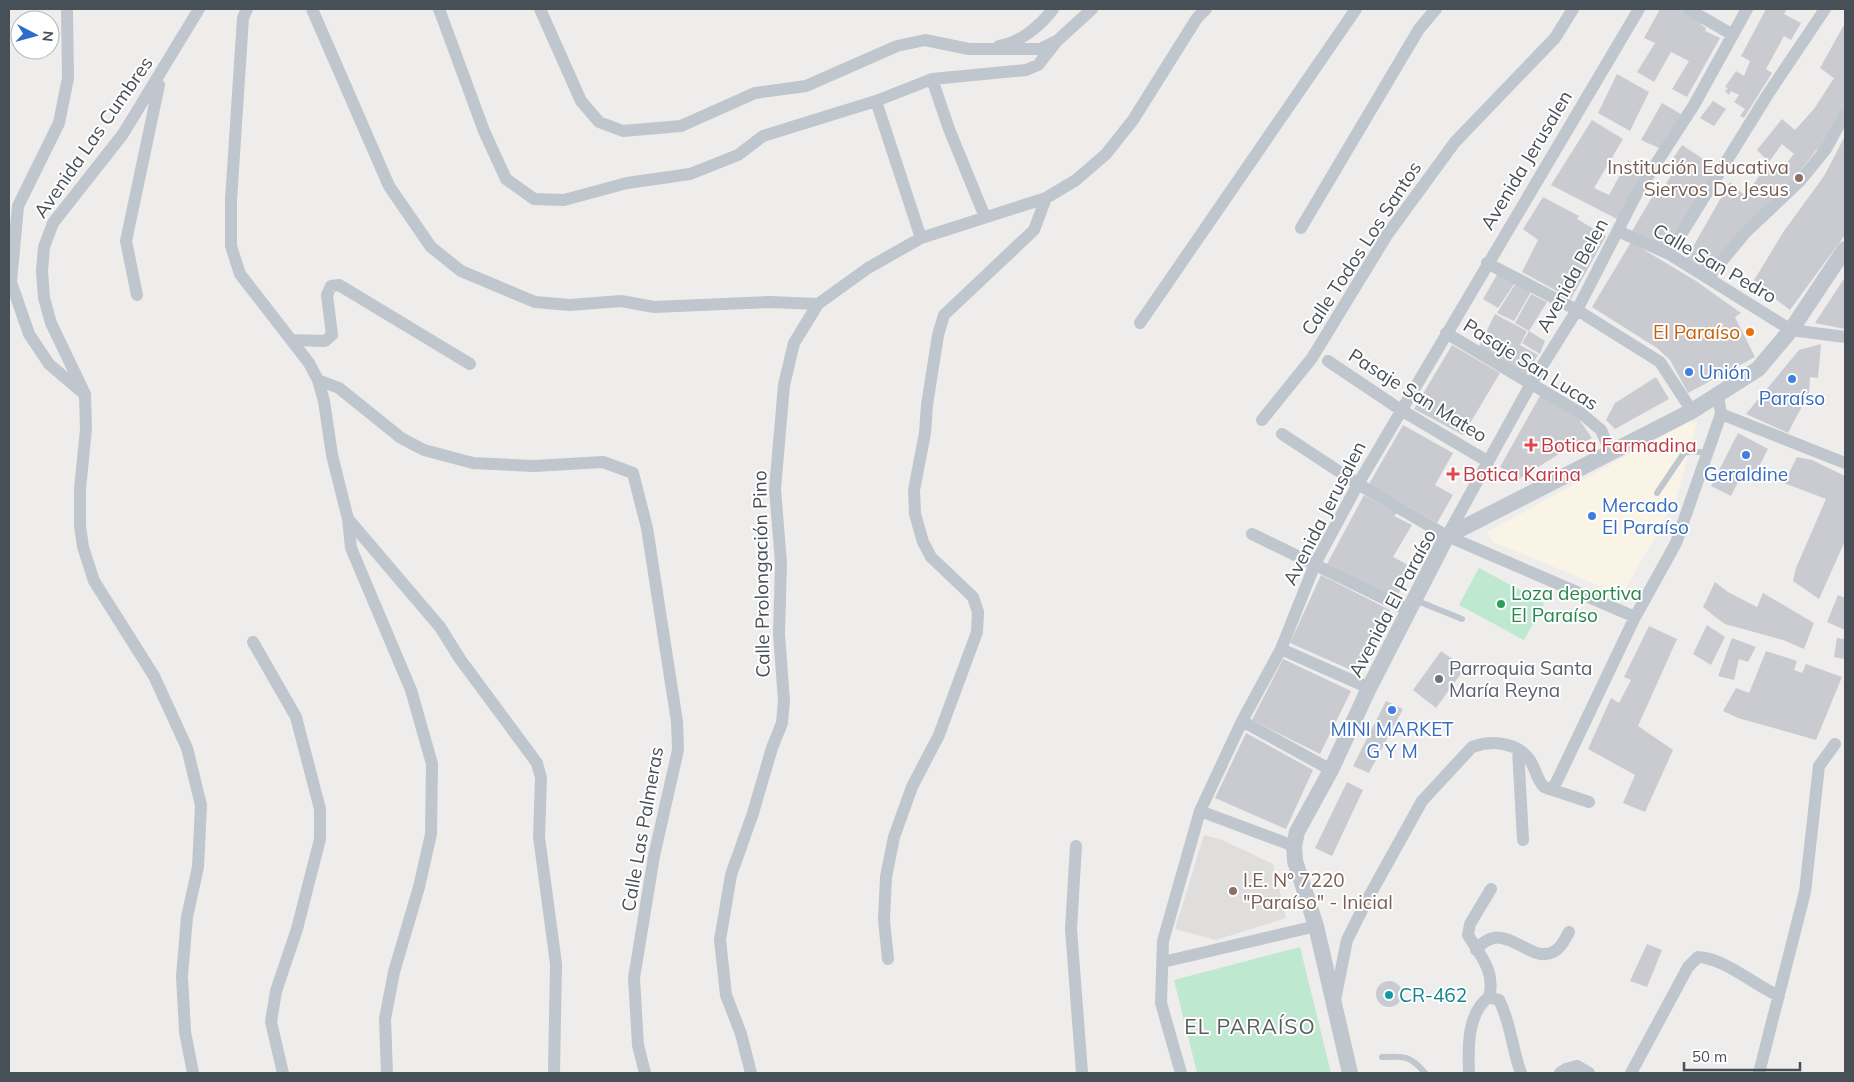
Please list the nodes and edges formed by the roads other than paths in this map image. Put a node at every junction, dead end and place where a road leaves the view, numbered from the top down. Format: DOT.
graph roads {
  1 [pos="67,9"];
  2 [pos="199,9"];
  3 [pos="247,9"];
  4 [pos="312,9"];
  5 [pos="439,9"];
  6 [pos="540,9"];
  7 [pos="1054,9"];
  8 [pos="1092,9"];
  9 [pos="1206,9"];
  10 [pos="1356,9"];
  11 [pos="1436,9"];
  12 [pos="1573,9"];
  13 [pos="1639,9"];
  14 [pos="1688,9"];
  15 [pos="1748,9"];
  16 [pos="1825,9"];
  17 [pos="1733,34"];
  18 [pos="1057,41"];
  19 [pos="969,50"];
  20 [pos="161,75"];
  21 [pos="932,79"];
  22 [pos="876,101"];
  23 [pos="1845,114"];
  24 [pos="1046,198"];
  25 [pos="984,218"];
  26 [pos="1301,228"];
  27 [pos="1618,231"];
  28 [pos="921,238"];
  29 [pos="1845,249"];
  30 [pos="1668,254"];
  31 [pos="1487,263"];
  32 [pos="1708,278"];
  33 [pos="136,294"];
  34 [pos="818,304"];
  35 [pos="1577,310"];
  36 [pos="1140,322"];
  37 [pos="1791,330"];
  38 [pos="1446,333"];
  39 [pos="1845,337"];
  40 [pos="291,340"];
  41 [pos="1328,360"];
  42 [pos="470,364"];
  43 [pos="318,380"];
  44 [pos="1532,382"];
  45 [pos="85,394"];
  46 [pos="1715,396"];
  47 [pos="1401,410"];
  48 [pos="1692,411"];
  49 [pos="1721,414"];
  50 [pos="1262,420"];
  51 [pos="1282,434"];
  52 [pos="1611,453"];
  53 [pos="1708,453"];
  54 [pos="1487,461"];
  55 [pos="1845,463"];
  56 [pos="1358,484"];
  57 [pos="1657,493"];
  58 [pos="348,519"];
  59 [pos="1252,534"];
  60 [pos="1447,536"];
  61 [pos="1315,564"];
  62 [pos="1413,605"];
  63 [pos="1635,617"];
  64 [pos="1462,619"];
  65 [pos="253,642"];
  66 [pos="1280,649"];
  67 [pos="1369,688"];
  68 [pos="1242,721"];
  69 [pos="1835,744"];
  70 [pos="1518,749"];
  71 [pos="1330,770"];
  72 [pos="1549,789"];
  73 [pos="1589,802"];
  74 [pos="1200,811"];
  75 [pos="1523,840"];
  76 [pos="1076,846"];
  77 [pos="1294,846"];
  78 [pos="1491,889"];
  79 [pos="1316,926"];
  80 [pos="1569,932"];
  81 [pos="1476,950"];
  82 [pos="888,959"];
  83 [pos="1163,962"];
  84 [pos="1779,996"];
  85 [pos="1490,997"];
  86 [pos="1334,1005"];
  87 [pos="1382,1057"];
  88 [pos="193,1073"];
  89 [pos="283,1073"];
  90 [pos="387,1073"];
  91 [pos="554,1073"];
  92 [pos="645,1073"];
  93 [pos="751,1073"];
  94 [pos="1082,1073"];
  95 [pos="1181,1073"];
  96 [pos="1350,1073"];
  97 [pos="1424,1073"];
  98 [pos="1469,1073"];
  99 [pos="1521,1073"];
  100 [pos="1560,1073"];
  101 [pos="1589,1073"];
  102 [pos="1631,1073"];
  103 [pos="1759,1073"];
  1 -- 45 [label="street"];
  2 -- 20 [label="street, Avenida Las Cumbres"];
  3 -- 40 [label="street"];
  4 -- 34 [label="street"];
  5 -- 22 [label="street"];
  6 -- 19 [label="street"];
  7 -- 19 [label="street"];
  8 -- 18 [label="street"];
  9 -- 24 [label="street, Calle Prolongación Pino"];
  10 -- 36 [label="street"];
  11 -- 26 [label="street"];
  12 -- 50 [label="street, Calle Todos Los Santos"];
  13 -- 31 [label="street, Avenida Jerusalen"];
  14 -- 17 [label="street"];
  15 -- 17 [label="street, Avenida Belen"];
  16 -- 30 [label="street"];
  17 -- 27 [label="street, Avenida Belen"];
  18 -- 19 [label="street"];
  18 -- 21 [label="street"];
  20 -- 33 [label="street"];
  20 -- 45 [label="street, Avenida Las Cumbres"];
  21 -- 22 [label="street"];
  21 -- 25 [label="street"];
  22 -- 28 [label="street"];
  23 -- 32 [label="street"];
  24 -- 25 [label="street, Calle Prolongación Pino"];
  24 -- 82 [label="street"];
  25 -- 28 [label="street, Calle Prolongación Pino"];
  27 -- 30 [label="street, Calle San Pedro"];
  27 -- 35 [label="street, Avenida Belen"];
  28 -- 34 [label="street, Calle Prolongación Pino"];
  29 -- 37 [label="street, Avenida El Paraíso"];
  30 -- 32 [label="street, Calle San Pedro"];
  31 -- 35 [label="street"];
  31 -- 38 [label="street, Avenida Jerusalen"];
  32 -- 37 [label="street, Calle San Pedro"];
  34 -- 93 [label="street, Calle Prolongación Pino"];
  35 -- 44 [label="street, Avenida Belen"];
  35 -- 48 [label="street"];
  37 -- 39 [label="street"];
  37 -- 46 [label="street, Avenida El Paraíso"];
  38 -- 44 [label="street, Pasaje San Lucas"];
  38 -- 47 [label="street, Avenida Jerusalen"];
  40 -- 42 [label="street"];
  40 -- 43 [label="street"];
  41 -- 47 [label="street, Pasaje San Mateo"];
  43 -- 58 [label="street"];
  43 -- 92 [label="street, Calle Las Palmeras"];
  44 -- 52 [label="street, Pasaje San Lucas"];
  44 -- 54 [label="street, Avenida Belen"];
  45 -- 88 [label="street, Avenida Las Cumbres"];
  46 -- 48 [label="street, Avenida El Paraíso"];
  46 -- 49 [label="street"];
  47 -- 54 [label="street, Pasaje San Mateo"];
  47 -- 56 [label="street, Avenida Jerusalen"];
  48 -- 52 [label="street, Avenida El Paraíso"];
  49 -- 53 [label="street"];
  49 -- 55 [label="street"];
  51 -- 56 [label="street"];
  52 -- 60 [label="street, Avenida El Paraíso"];
  53 -- 57 [label="lane"];
  53 -- 63 [label="street"];
  54 -- 60 [label="street, Avenida Belen"];
  56 -- 60 [label="street"];
  56 -- 61 [label="street, Avenida Jerusalen"];
  58 -- 90 [label="street"];
  58 -- 91 [label="street"];
  59 -- 61 [label="street"];
  60 -- 62 [label="street, Avenida El Paraíso"];
  60 -- 63 [label="street"];
  61 -- 62 [label="street"];
  61 -- 66 [label="street, Avenida Jerusalen"];
  62 -- 64 [label="lane"];
  62 -- 67 [label="street, Avenida El Paraíso"];
  63 -- 72 [label="street"];
  65 -- 89 [label="street"];
  66 -- 67 [label="street"];
  66 -- 68 [label="street, Avenida Jerusalen"];
  67 -- 71 [label="street, Avenida El Paraíso"];
  68 -- 71 [label="street"];
  68 -- 74 [label="street, Avenida Jerusalen"];
  69 -- 84 [label="street"];
  70 -- 72 [label="street"];
  70 -- 75 [label="street"];
  70 -- 86 [label="street"];
  71 -- 77 [label="street, Avenida El Paraíso"];
  72 -- 73 [label="street"];
  74 -- 77 [label="street"];
  74 -- 83 [label="street, Avenida Jerusalen"];
  76 -- 94 [label="street"];
  77 -- 79 [label="street, Avenida El Paraíso"];
  78 -- 81 [label="street"];
  79 -- 83 [label="street"];
  79 -- 86 [label="street, Avenida El Paraíso"];
  80 -- 81 [label="street"];
  81 -- 85 [label="street"];
  83 -- 95 [label="street, Avenida Jerusalen"];
  84 -- 102 [label="street"];
  84 -- 103 [label="street"];
  85 -- 98 [label="street"];
  85 -- 99 [label="street"];
  86 -- 96 [label="street, Avenida El Paraíso"];
  87 -- 97 [label="lane"];
  100 -- 101 [label="street"];
}
